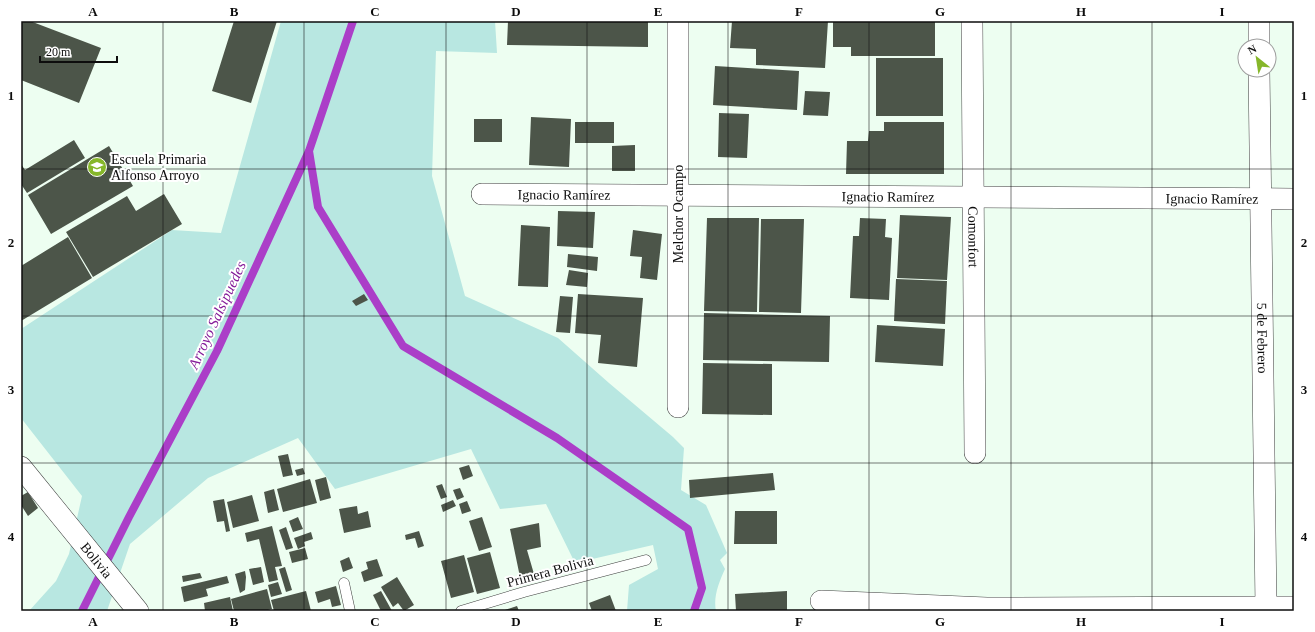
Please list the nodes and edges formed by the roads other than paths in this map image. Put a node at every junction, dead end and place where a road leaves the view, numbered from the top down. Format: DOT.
graph roads {
  1 [pos="678,21"];
  2 [pos="972,21"];
  3 [pos="1259,21"];
  4 [pos="1259,38"];
  5 [pos="1259,78"];
  6 [pos="482,194"];
  7 [pos="678,195"];
  8 [pos="973,197"];
  9 [pos="1261,198"];
  10 [pos="1294,199"];
  11 [pos="678,407"];
  12 [pos="975,453"];
  13 [pos="21,467"];
  14 [pos="646,560"];
  15 [pos="344,583"];
  16 [pos="821,601"];
  17 [pos="1266,607"];
  18 [pos="1294,607"];
  19 [pos="987,609"];
  20 [pos="138,611"];
  21 [pos="350,611"];
  22 [pos="461,611"];
  1 -- 7 [label="street, Melchor Ocampo"];
  2 -- 8 [label="street, Comonfort"];
  3 -- 4 [label="street"];
  5 -- 9 [label="street, 5 de Febrero"];
  6 -- 7 [label="street, Ignacio Ramírez"];
  7 -- 8 [label="street, Ignacio Ramírez"];
  7 -- 11 [label="street, Melchor Ocampo"];
  8 -- 9 [label="street, Ignacio Ramírez"];
  8 -- 12 [label="street, Comonfort"];
  9 -- 10 [label="street, Ignacio Ramírez"];
  9 -- 17 [label="street, 5 de Febrero"];
  13 -- 20 [label="street, Bolivia"];
  14 -- 22 [label="lane, Primera Bolivia"];
  15 -- 21 [label="lane"];
  16 -- 19 [label="street"];
  17 -- 18 [label="street"];
  17 -- 19 [label="street"];
}
